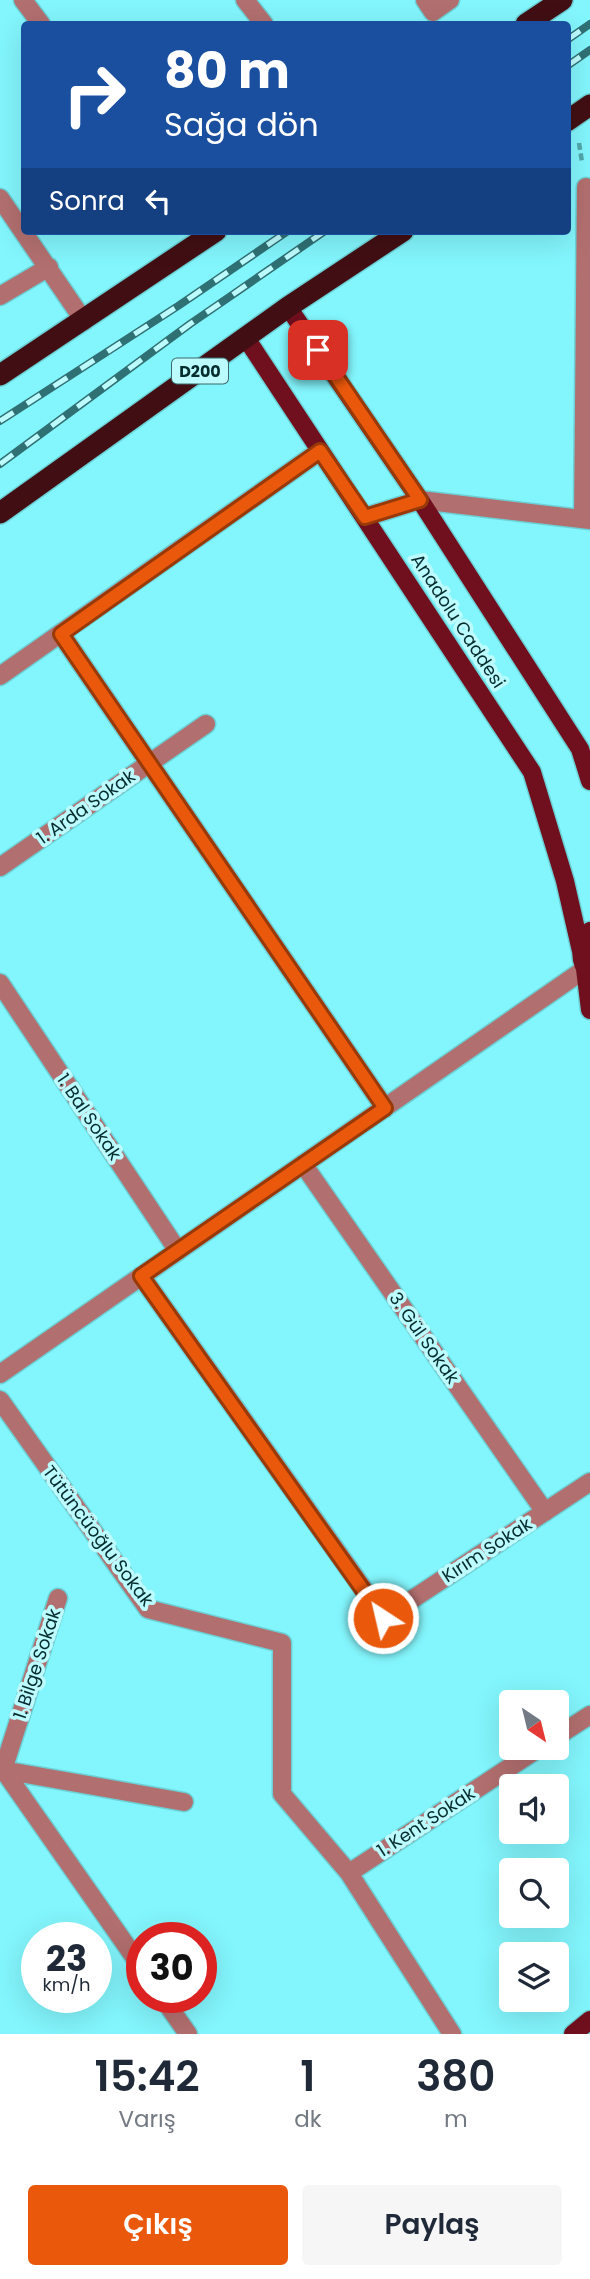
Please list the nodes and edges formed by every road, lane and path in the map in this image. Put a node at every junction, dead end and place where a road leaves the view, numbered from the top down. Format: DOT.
graph roads {
  1 [pos="23,0"];
  2 [pos="245,0"];
  3 [pos="450,0"];
  4 [pos="562,0"];
  5 [pos="429,6"];
  6 [pos="39,21"];
  7 [pos="262,21"];
  8 [pos="530,21"];
  9 [pos="577,114"];
  10 [pos="586,187"];
  11 [pos="0,198"];
  12 [pos="21,228"];
  13 [pos="26,235"];
  14 [pos="205,235"];
  15 [pos="396,235"];
  16 [pos="49,267"];
  17 [pos="0,296"];
  18 [pos="288,307"];
  19 [pos="84,321"];
  20 [pos="246,338"];
  21 [pos="0,376"];
  22 [pos="320,451"];
  23 [pos="420,500"];
  24 [pos="0,513"];
  25 [pos="365,517"];
  26 [pos="587,519"];
  27 [pos="61,634"];
  28 [pos="0,676"];
  29 [pos="206,724"];
  30 [pos="149,764"];
  31 [pos="590,781"];
  32 [pos="0,867"];
  33 [pos="590,931"];
  34 [pos="585,965"];
  35 [pos="0,983"];
  36 [pos="590,1010"];
  37 [pos="385,1108"];
  38 [pos="303,1164"];
  39 [pos="178,1251"];
  40 [pos="141,1276"];
  41 [pos="0,1374"];
  42 [pos="0,1400"];
  43 [pos="590,1482"];
  44 [pos="545,1512"];
  45 [pos="58,1598"];
  46 [pos="590,1715"];
  47 [pos="569,1729"];
  48 [pos="521,1760"];
  49 [pos="1,1769"];
  50 [pos="184,1802"];
  51 [pos="349,1873"];
  52 [pos="126,1945"];
  53 [pos="173,2013"];
  54 [pos="590,2020"];
  55 [pos="575,2033"];
  56 [pos="188,2034"];
  57 [pos="452,2034"];
  1 -- 6 [label="street"];
  2 -- 7 [label="street"];
  3 -- 5 [label="street"];
  4 -- 8 [label="highway"];
  9 -- 10 [label="path"];
  10 -- 26 [label="street"];
  11 -- 12 [label="street"];
  13 -- 16 [label="street"];
  14 -- 19 [label="highway"];
  15 -- 18 [label="highway, D200"];
  16 -- 17 [label="street"];
  16 -- 19 [label="street"];
  18 -- 20 [label="highway, D200"];
  18 -- 23 [label="main road, Anadolu Caddesi"];
  19 -- 21 [label="highway"];
  20 -- 22 [label="main road, Anadolu Caddesi"];
  20 -- 24 [label="highway, D200"];
  22 -- 25 [label="main road, Anadolu Caddesi"];
  22 -- 27 [label="street"];
  23 -- 25 [label="street"];
  23 -- 26 [label="street"];
  23 -- 31 [label="main road, Anadolu Caddesi"];
  25 -- 34 [label="main road, Anadolu Caddesi"];
  27 -- 28 [label="street"];
  27 -- 30 [label="street"];
  29 -- 30 [label="street, 1. Arda Sokak"];
  30 -- 32 [label="street, 1. Arda Sokak"];
  30 -- 37 [label="street"];
  33 -- 34 [label="main road"];
  34 -- 36 [label="main road, Anadolu Caddesi"];
  34 -- 37 [label="street"];
  35 -- 39 [label="street, 1. Bal Sokak"];
  37 -- 38 [label="street"];
  38 -- 39 [label="street"];
  38 -- 44 [label="street, 3. Gül Sokak"];
  39 -- 40 [label="street"];
  40 -- 41 [label="street"];
  40 -- 44 [label="street, Kırım Sokak"];
  42 -- 51 [label="street, Tütüncüoğlu Sokak"];
  43 -- 44 [label="street, Kırım Sokak"];
  45 -- 49 [label="street, 1. Bilge Sokak"];
  46 -- 47 [label="street"];
  48 -- 51 [label="street, 1. Kent Sokak"];
  49 -- 50 [label="street"];
  49 -- 52 [label="street"];
  51 -- 57 [label="street, Tütüncüoğlu Sokak"];
  53 -- 56 [label="street"];
  54 -- 55 [label="main road"];
}
